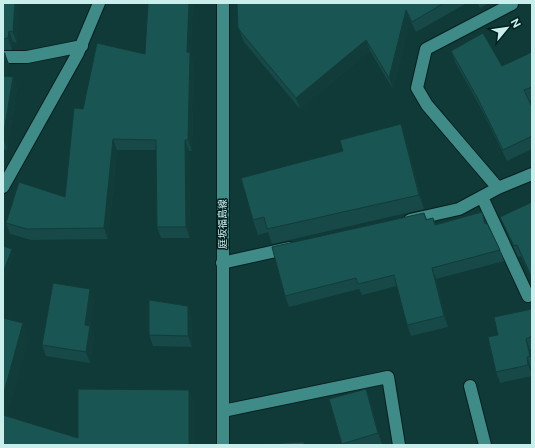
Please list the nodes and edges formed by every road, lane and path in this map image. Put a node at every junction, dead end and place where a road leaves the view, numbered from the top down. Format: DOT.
graph roads {
  1 [pos="100,3"];
  2 [pos="223,3"];
  3 [pos="512,4"];
  4 [pos="82,46"];
  5 [pos="3,57"];
  6 [pos="532,174"];
  7 [pos="3,187"];
  8 [pos="498,188"];
  9 [pos="482,197"];
  10 [pos="398,223"];
  11 [pos="299,246"];
  12 [pos="222,263"];
  13 [pos="528,296"];
  14 [pos="470,386"];
  15 [pos="223,411"];
  16 [pos="223,445"];
  17 [pos="399,445"];
  18 [pos="485,445"];
  1 -- 4 [label="street"];
  2 -- 12 [label="street, 庭坂福島線"];
  3 -- 8 [label="street"];
  4 -- 5 [label="street"];
  4 -- 7 [label="street"];
  6 -- 8 [label="street"];
  8 -- 9 [label="street"];
  9 -- 10 [label="street"];
  9 -- 13 [label="street"];
  11 -- 12 [label="street"];
  12 -- 15 [label="street, 庭坂福島線"];
  14 -- 18 [label="street"];
  15 -- 16 [label="street, 庭坂福島線"];
  15 -- 17 [label="street"];
}
